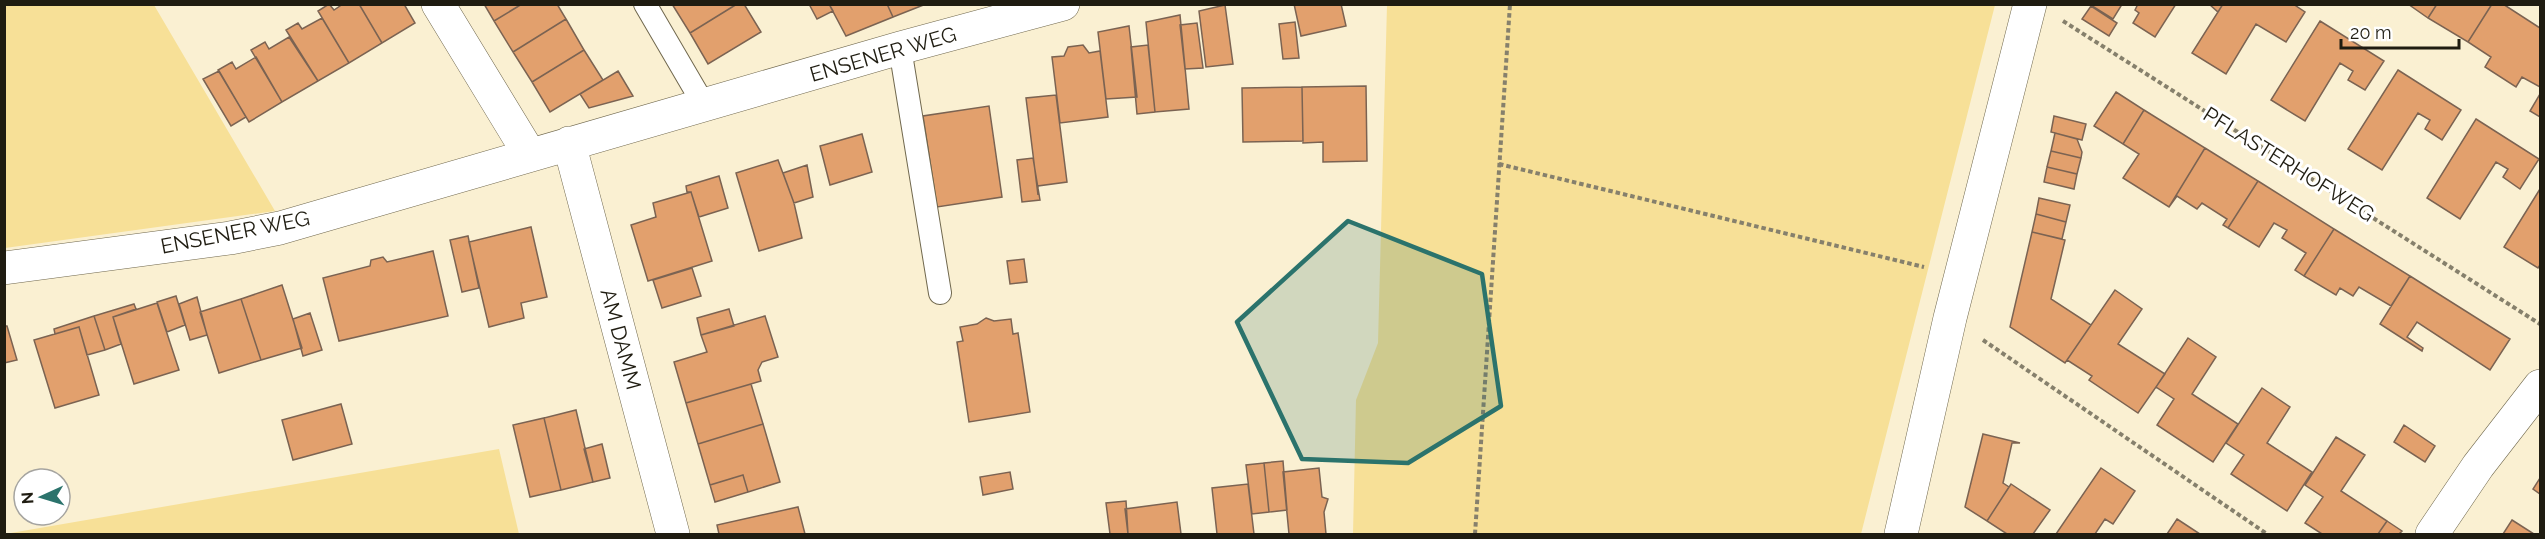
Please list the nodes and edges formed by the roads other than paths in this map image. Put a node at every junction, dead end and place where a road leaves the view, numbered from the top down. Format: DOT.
graph roads {
  1 [pos="438,4"];
  2 [pos="645,4"];
  3 [pos="1063,4"];
  4 [pos="2044,11"];
  5 [pos="900,48"];
  6 [pos="704,105"];
  7 [pos="569,143"];
  8 [pos="530,155"];
  9 [pos="4,268"];
  10 [pos="940,293"];
  11 [pos="2541,386"];
  12 [pos="673,534"];
  13 [pos="1901,534"];
  14 [pos="2432,534"];
  1 -- 8 [label="street"];
  2 -- 6 [label="lane"];
  3 -- 5 [label="street, ENSENER WEG"];
  4 -- 13 [label="street"];
  5 -- 6 [label="street, ENSENER WEG"];
  5 -- 10 [label="lane"];
  6 -- 7 [label="street, ENSENER WEG"];
  7 -- 8 [label="street, ENSENER WEG"];
  7 -- 12 [label="street, AM DAMM"];
  8 -- 9 [label="street, ENSENER WEG"];
  11 -- 14 [label="street"];
}
